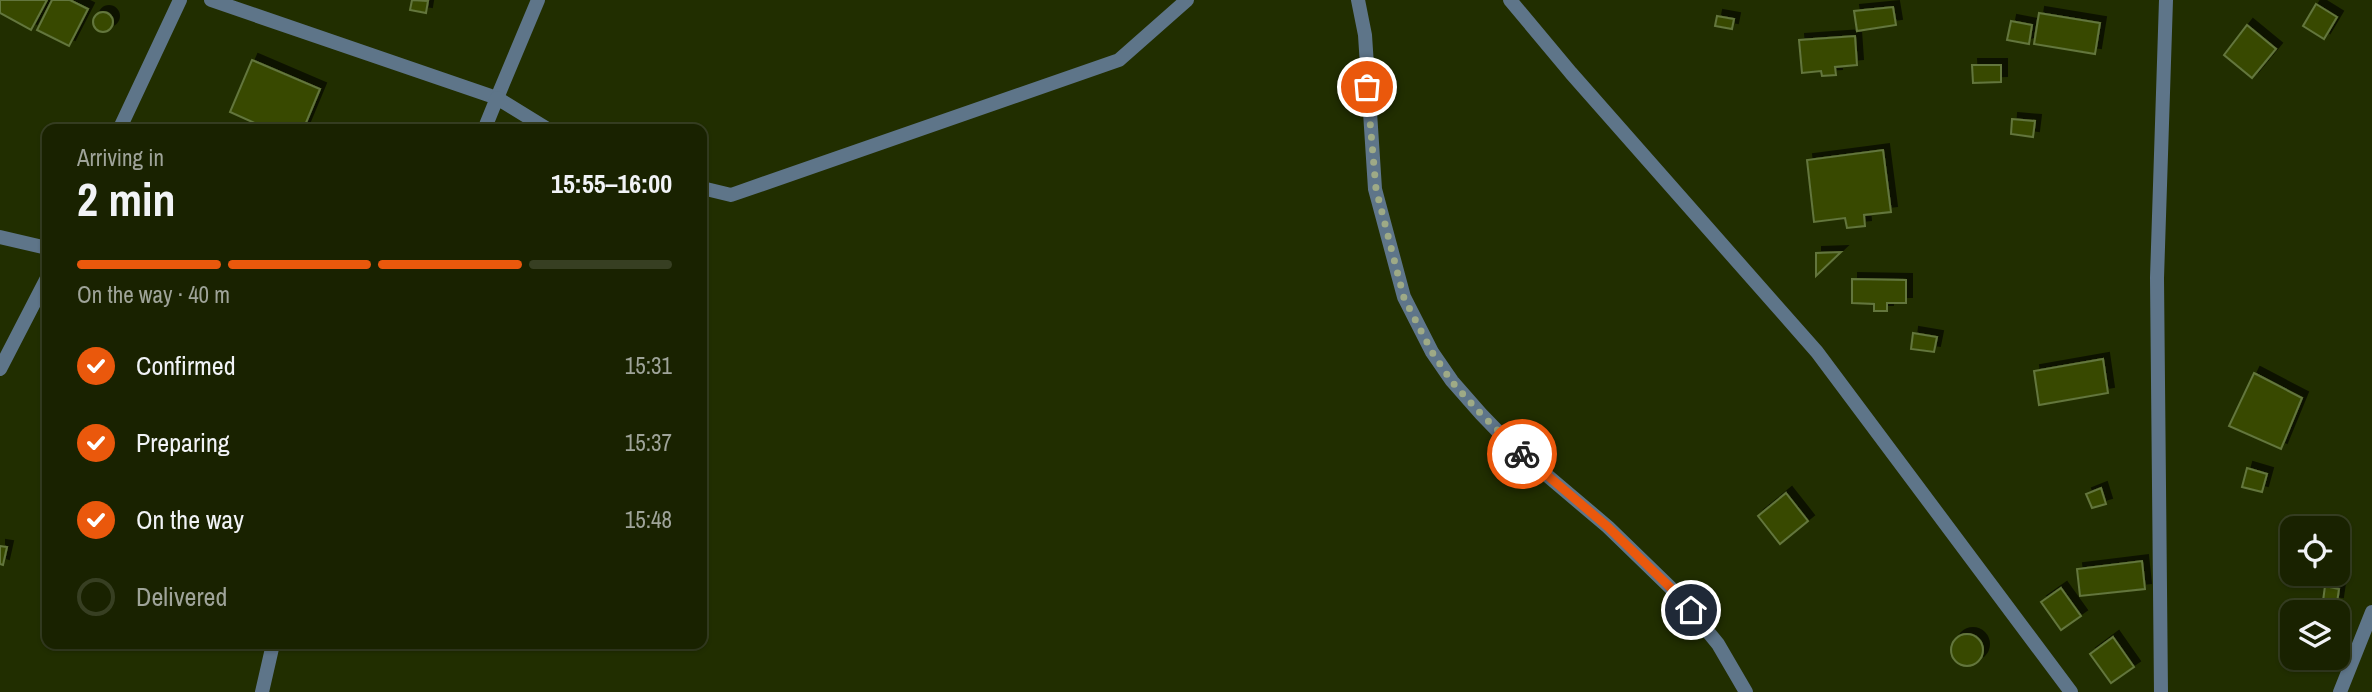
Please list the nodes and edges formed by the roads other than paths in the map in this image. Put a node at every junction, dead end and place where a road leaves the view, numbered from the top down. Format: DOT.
graph roads {
  1 [pos="180,0"];
  2 [pos="211,0"];
  3 [pos="538,0"];
  4 [pos="1187,0"];
  5 [pos="1358,0"];
  6 [pos="1510,0"];
  7 [pos="2166,0"];
  8 [pos="497,99"];
  9 [pos="122,124"];
  10 [pos="487,124"];
  11 [pos="539,124"];
  12 [pos="707,189"];
  13 [pos="0,237"];
  14 [pos="42,247"];
  15 [pos="42,288"];
  16 [pos="0,369"];
  17 [pos="2372,612"];
  18 [pos="271,649"];
  19 [pos="262,692"];
  20 [pos="1746,692"];
  21 [pos="2071,692"];
  22 [pos="2161,692"];
  23 [pos="2340,692"];
  1 -- 9 [label="street"];
  2 -- 8 [label="street"];
  3 -- 8 [label="street"];
  4 -- 12 [label="street"];
  5 -- 20 [label="street"];
  6 -- 21 [label="street"];
  7 -- 22 [label="street"];
  8 -- 10 [label="street"];
  8 -- 11 [label="street"];
  13 -- 14 [label="street"];
  15 -- 16 [label="street"];
  17 -- 23 [label="street"];
  18 -- 19 [label="street"];
}
